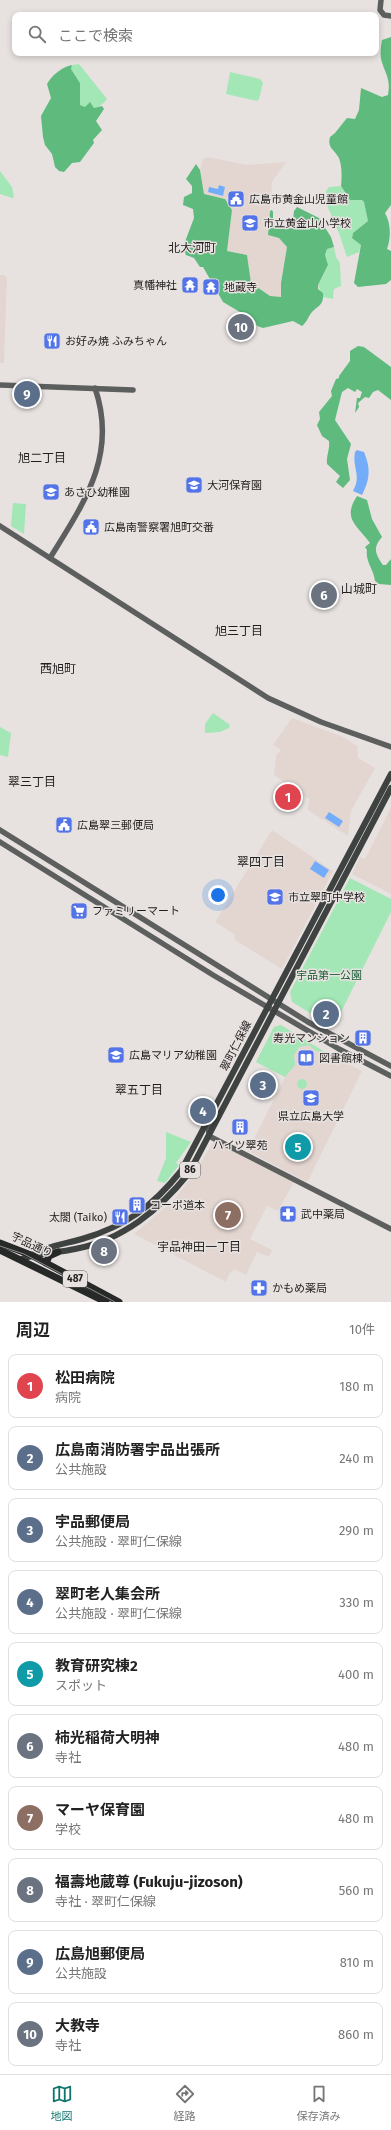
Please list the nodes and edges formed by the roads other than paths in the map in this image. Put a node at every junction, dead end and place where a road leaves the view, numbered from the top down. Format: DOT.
graph roads {
  1 [pos="381,0"];
  2 [pos="391,16"];
  3 [pos="0,385"];
  4 [pos="96,388"];
  5 [pos="133,390"];
  6 [pos="0,526"];
  7 [pos="50,558"];
  8 [pos="391,747"];
  9 [pos="391,774"];
  10 [pos="391,788"];
  11 [pos="0,830"];
  12 [pos="0,842"];
  13 [pos="271,999"];
  14 [pos="278,1003"];
  15 [pos="268,1007"];
  16 [pos="274,1010"];
  17 [pos="391,1066"];
  18 [pos="391,1076"];
  19 [pos="208,1123"];
  20 [pos="209,1136"];
  21 [pos="391,1229"];
  22 [pos="0,1243"];
  23 [pos="0,1250"];
  24 [pos="58,1252"];
  25 [pos="31,1255"];
  26 [pos="21,1259"];
  27 [pos="46,1263"];
  28 [pos="106,1302"];
  29 [pos="119,1302"];
  1 -- 2 [label="street"];
  3 -- 4 [label="street"];
  4 -- 5 [label="street"];
  4 -- 7 [label="street"];
  6 -- 7 [label="street"];
  7 -- 8 [label="street"];
  9 -- 13 [label="main road, 翠町仁保線 / 86"];
  10 -- 14 [label="main road, 翠町仁保線 / 86"];
  11 -- 13 [label="street"];
  12 -- 15 [label="street"];
  13 -- 14 [label="street"];
  13 -- 15 [label="main road, 翠町仁保線 / 86"];
  14 -- 16 [label="main road, 翠町仁保線 / 86"];
  14 -- 17 [label="street"];
  15 -- 16 [label="street"];
  15 -- 19 [label="main road, 翠町仁保線 / 86"];
  16 -- 18 [label="street"];
  16 -- 20 [label="main road, 翠町仁保線 / 86"];
  19 -- 20 [label="street"];
  19 -- 25 [label="main road, 翠町仁保線 / 86"];
  20 -- 21 [label="street"];
  20 -- 24 [label="main road, 翠町仁保線 / 86"];
  22 -- 25 [label="highway, 宇品通り / 487"];
  23 -- 26 [label="highway, 宇品通り / 487"];
  24 -- 25 [label="main road, 翠町仁保線 / 86"];
  24 -- 27 [label="highway"];
  25 -- 26 [label="main road, 翠町仁保線 / 86"];
  25 -- 27 [label="highway, 宇品通り / 487"];
  26 -- 28 [label="highway, 宇品通り / 487"];
  27 -- 29 [label="highway, 宇品通り / 487"];
}
